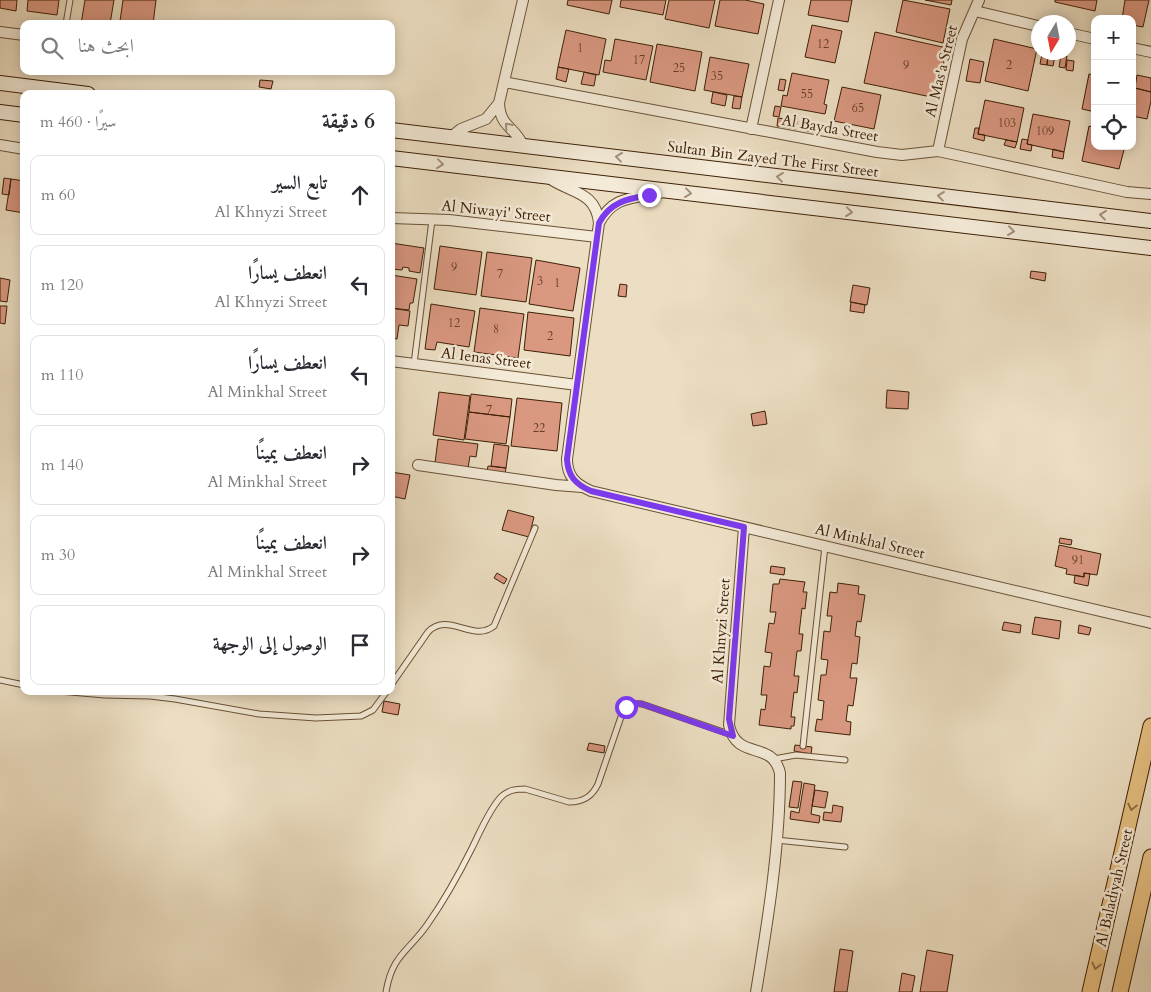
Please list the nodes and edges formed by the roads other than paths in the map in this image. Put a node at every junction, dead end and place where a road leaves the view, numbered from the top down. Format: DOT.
graph roads {
  1 [pos="70,0"];
  2 [pos="523,0"];
  3 [pos="779,0"];
  4 [pos="979,0"];
  5 [pos="975,11"];
  6 [pos="67,20"];
  7 [pos="1031,24"];
  8 [pos="0,32"];
  9 [pos="20,34"];
  10 [pos="1076,35"];
  11 [pos="1091,38"];
  12 [pos="1136,49"];
  13 [pos="1151,52"];
  14 [pos="504,82"];
  15 [pos="0,83"];
  16 [pos="56,90"];
  17 [pos="499,103"];
  18 [pos="0,112"];
  19 [pos="20,114"];
  20 [pos="750,129"];
  21 [pos="395,130"];
  22 [pos="451,137"];
  23 [pos="0,145"];
  24 [pos="522,146"];
  25 [pos="20,148"];
  26 [pos="938,150"];
  27 [pos="395,158"];
  28 [pos="546,176"];
  29 [pos="667,191"];
  30 [pos="1151,194"];
  31 [pos="395,218"];
  32 [pos="432,220"];
  33 [pos="1151,220"];
  34 [pos="599,223"];
  35 [pos="597,237"];
  36 [pos="1151,248"];
  37 [pos="395,362"];
  38 [pos="414,364"];
  39 [pos="577,385"];
  40 [pos="418,465"];
  41 [pos="582,487"];
  42 [pos="744,527"];
  43 [pos="535,528"];
  44 [pos="825,546"];
  45 [pos="1151,623"];
  46 [pos="0,680"];
  47 [pos="395,680"];
  48 [pos="20,684"];
  49 [pos="96,695"];
  50 [pos="384,695"];
  51 [pos="1151,726"];
  52 [pos="733,736"];
  53 [pos="803,746"];
  54 [pos="774,759"];
  55 [pos="845,760"];
  56 [pos="776,840"];
  57 [pos="846,847"];
  58 [pos="1151,857"];
  59 [pos="386,992"];
  60 [pos="756,992"];
  61 [pos="1090,992"];
  62 [pos="1120,992"];
  1 -- 6 [label="lane"];
  2 -- 14 [label="street"];
  3 -- 20 [label="street"];
  4 -- 5 [label="street, Al Mas'a Street"];
  5 -- 7 [label="street"];
  5 -- 26 [label="street, Al Mas'a Street"];
  8 -- 9 [label="street"];
  10 -- 11 [label="street"];
  12 -- 13 [label="street"];
  14 -- 17 [label="street"];
  14 -- 20 [label="street, Al Bayda Street"];
  15 -- 16 [label="main road"];
  17 -- 22 [label="street"];
  24 -- 17 [label="street, one-way"];
  18 -- 19 [label="main road"];
  20 -- 26 [label="street, Al Bayda Street"];
  21 -- 22 [label="main road, Sultan Bin Zayed The First Street"];
  22 -- 24 [label="main road, Sultan Bin Zayed The First Street"];
  23 -- 25 [label="street"];
  33 -- 24 [label="main road, Sultan Bin Zayed The First Street, one-way"];
  26 -- 30 [label="street, Al Bayda Street"];
  27 -- 28 [label="main road, one-way"];
  28 -- 29 [label="main road"];
  28 -- 34 [label="street"];
  29 -- 34 [label="street"];
  29 -- 36 [label="main road, one-way"];
  31 -- 32 [label="street, Al Niwayi' Street"];
  32 -- 35 [label="street, Al Niwayi' Street"];
  32 -- 38 [label="lane"];
  34 -- 35 [label="street"];
  35 -- 39 [label="street"];
  37 -- 38 [label="street, Al Ienas Street"];
  38 -- 39 [label="street, Al Ienas Street"];
  39 -- 41 [label="street"];
  40 -- 41 [label="street, Al Minkhal Street"];
  41 -- 42 [label="street, Al Minkhal Street"];
  42 -- 44 [label="street, Al Minkhal Street"];
  42 -- 52 [label="street, Al Khnyzi Street"];
  43 -- 47 [label="lane"];
  44 -- 45 [label="street, Al Minkhal Street"];
  44 -- 53 [label="lane"];
  46 -- 48 [label="lane"];
  49 -- 50 [label="lane"];
  51 -- 61 [label="main road, Al Baladiyah Street, one-way"];
  52 -- 54 [label="street"];
  52 -- 59 [label="lane"];
  54 -- 55 [label="lane"];
  54 -- 56 [label="street"];
  56 -- 57 [label="lane"];
  56 -- 60 [label="street"];
  58 -- 62 [label="main road, Al Baladiyah Street"];
}
